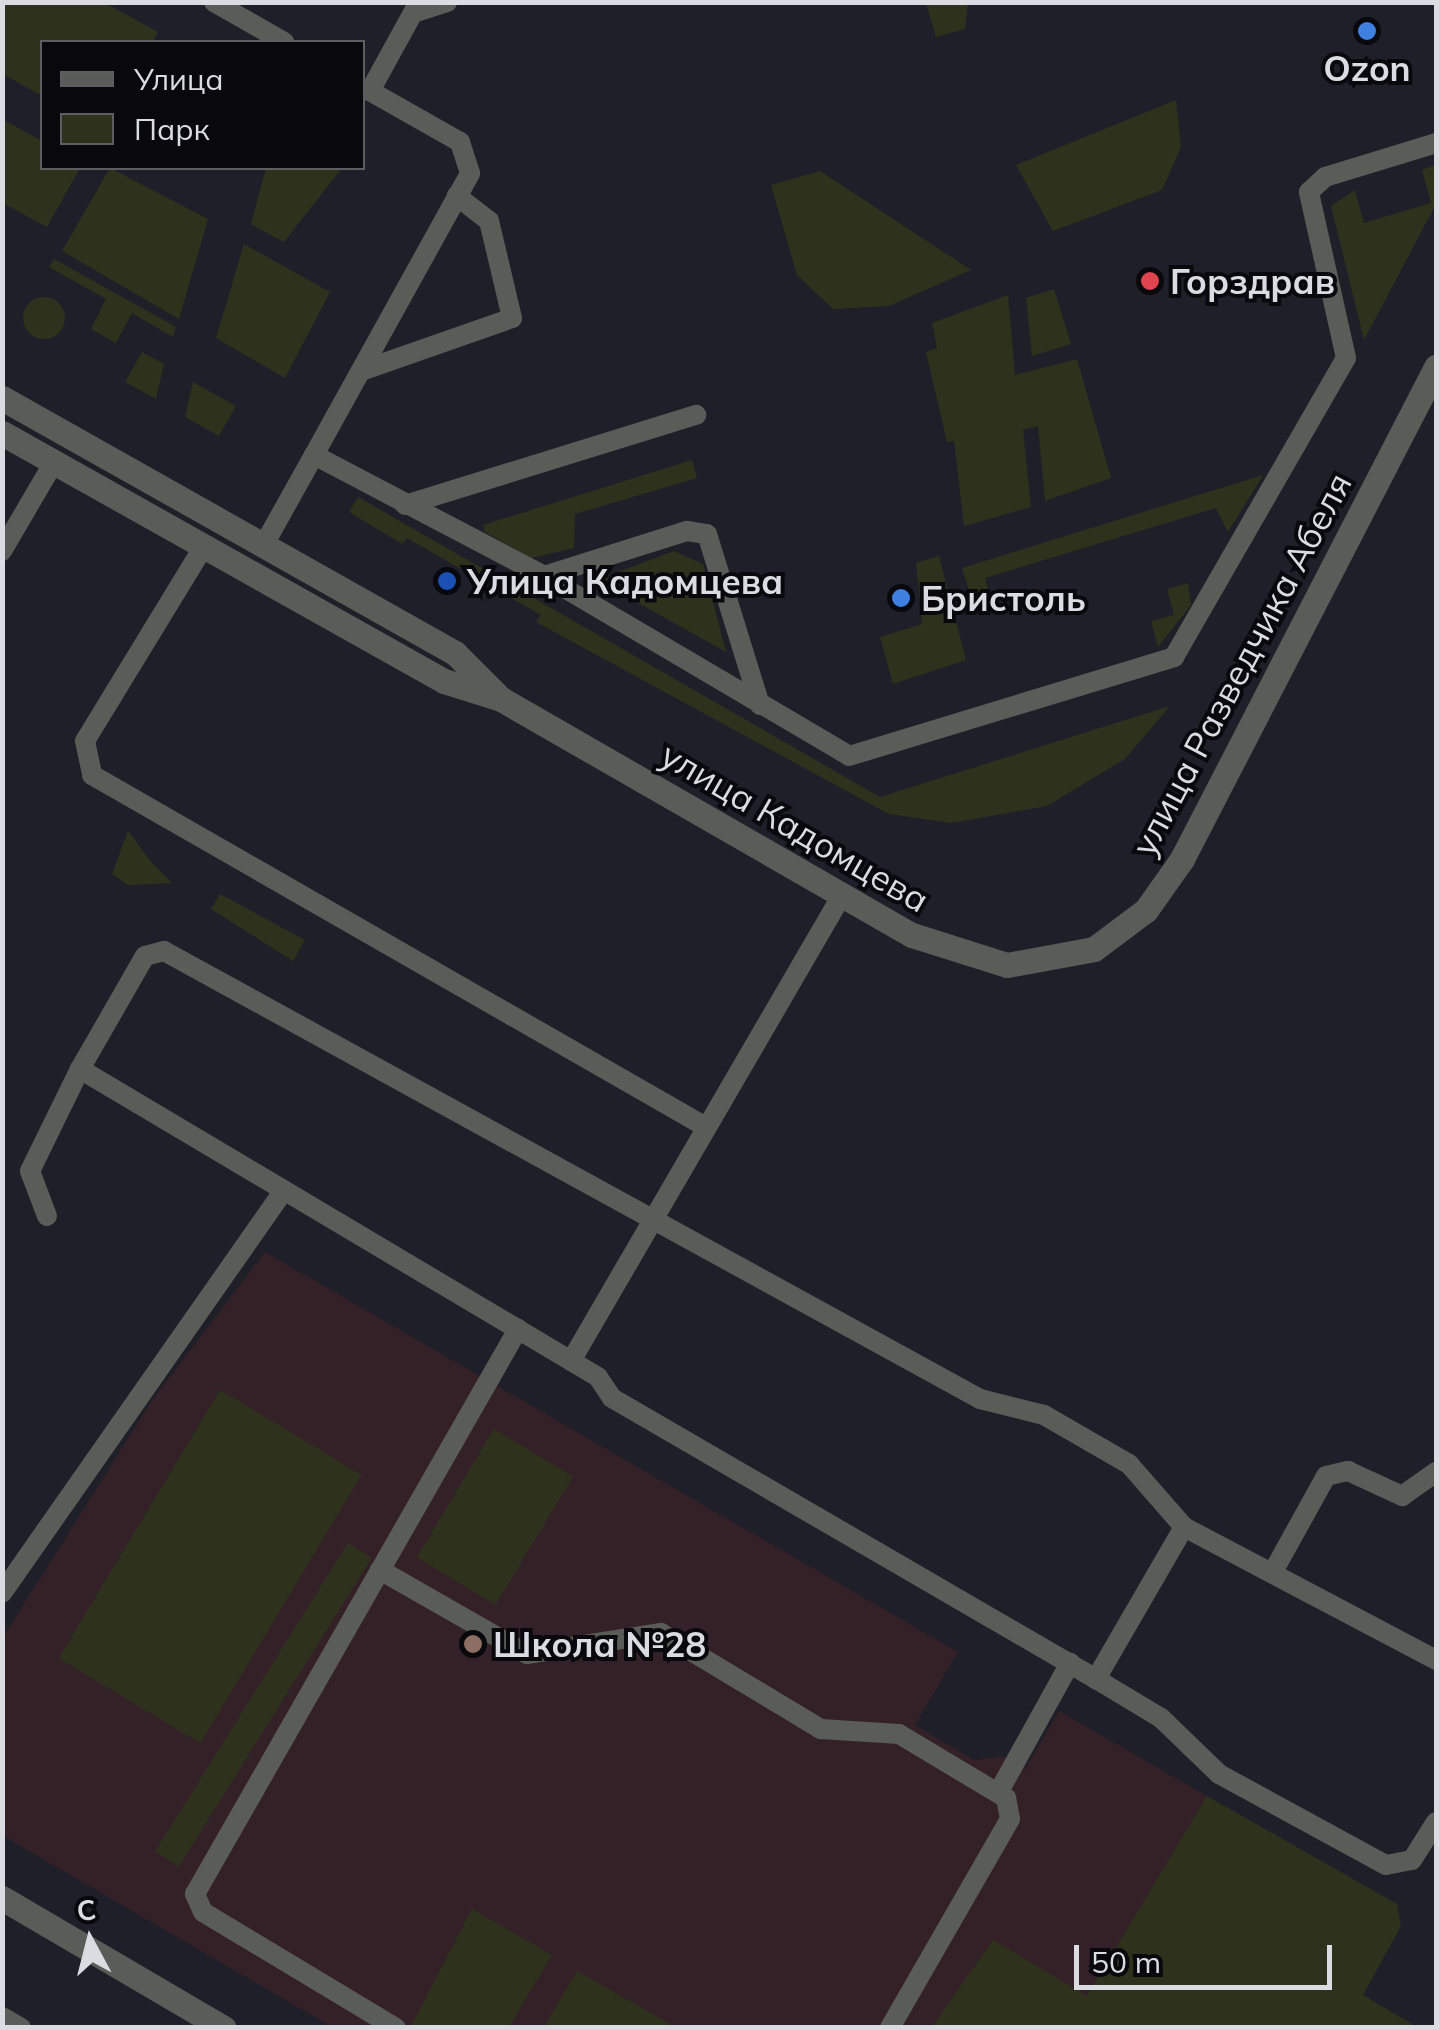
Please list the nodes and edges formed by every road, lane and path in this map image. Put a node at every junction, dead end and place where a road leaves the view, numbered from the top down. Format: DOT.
graph roads {
  1 [pos="214,2"];
  2 [pos="447,2"];
  3 [pos="416,8"];
  4 [pos="280,40"];
  5 [pos="366,89"];
  6 [pos="1436,143"];
  7 [pos="457,196"];
  8 [pos="1436,367"];
  9 [pos="361,371"];
  10 [pos="2,398"];
  11 [pos="696,415"];
  12 [pos="2,433"];
  13 [pos="314,455"];
  14 [pos="54,462"];
  15 [pos="405,505"];
  16 [pos="266,541"];
  17 [pos="204,546"];
  18 [pos="2,550"];
  19 [pos="544,576"];
  20 [pos="500,699"];
  21 [pos="760,705"];
  22 [pos="842,896"];
  23 [pos="1070,958"];
  24 [pos="80,1070"];
  25 [pos="706,1127"];
  26 [pos="284,1191"];
  27 [pos="47,1216"];
  28 [pos="658,1222"];
  29 [pos="518,1329"];
  30 [pos="571,1361"];
  31 [pos="1436,1472"];
  32 [pos="1184,1527"];
  33 [pos="380,1570"];
  34 [pos="1274,1570"];
  35 [pos="2,1593"];
  36 [pos="1436,1660"];
  37 [pos="1070,1663"];
  38 [pos="1096,1679"];
  39 [pos="998,1793"];
  40 [pos="1436,1822"];
  41 [pos="2,1898"];
  42 [pos="2,2017"];
  43 [pos="21,2028"];
  44 [pos="224,2028"];
  45 [pos="396,2028"];
  46 [pos="890,2028"];
  1 -- 4 [label="lane"];
  2 -- 3 [label="lane"];
  3 -- 5 [label="lane"];
  5 -- 7 [label="lane"];
  6 -- 21 [label="lane"];
  7 -- 9 [label="lane"];
  7 -- 9 [label="lane"];
  8 -- 23 [label="street, улица Разведчика Абеля"];
  9 -- 13 [label="lane"];
  10 -- 16 [label="street, улица Кадомцева"];
  11 -- 15 [label="lane"];
  12 -- 14 [label="street, улица Кадомцева"];
  13 -- 15 [label="lane"];
  13 -- 16 [label="lane"];
  14 -- 17 [label="street, улица Кадомцева"];
  14 -- 18 [label="lane"];
  15 -- 19 [label="lane"];
  16 -- 20 [label="street, улица Кадомцева"];
  17 -- 20 [label="street, улица Кадомцева"];
  17 -- 25 [label="lane"];
  19 -- 21 [label="lane"];
  19 -- 21 [label="lane"];
  20 -- 22 [label="street, улица Кадомцева"];
  22 -- 23 [label="street, улица Кадомцева"];
  22 -- 25 [label="lane"];
  24 -- 26 [label="lane"];
  24 -- 27 [label="lane"];
  24 -- 28 [label="lane"];
  25 -- 28 [label="lane"];
  26 -- 29 [label="lane"];
  26 -- 35 [label="lane"];
  28 -- 30 [label="lane"];
  28 -- 32 [label="lane"];
  29 -- 30 [label="lane"];
  29 -- 33 [label="lane"];
  30 -- 37 [label="lane"];
  31 -- 34 [label="lane"];
  32 -- 34 [label="lane"];
  32 -- 38 [label="lane"];
  33 -- 39 [label="lane"];
  33 -- 45 [label="lane"];
  34 -- 36 [label="lane"];
  37 -- 38 [label="lane"];
  37 -- 39 [label="lane"];
  38 -- 40 [label="lane"];
  39 -- 46 [label="lane"];
  41 -- 44 [label="street"];
  42 -- 43 [label="lane"];
}
